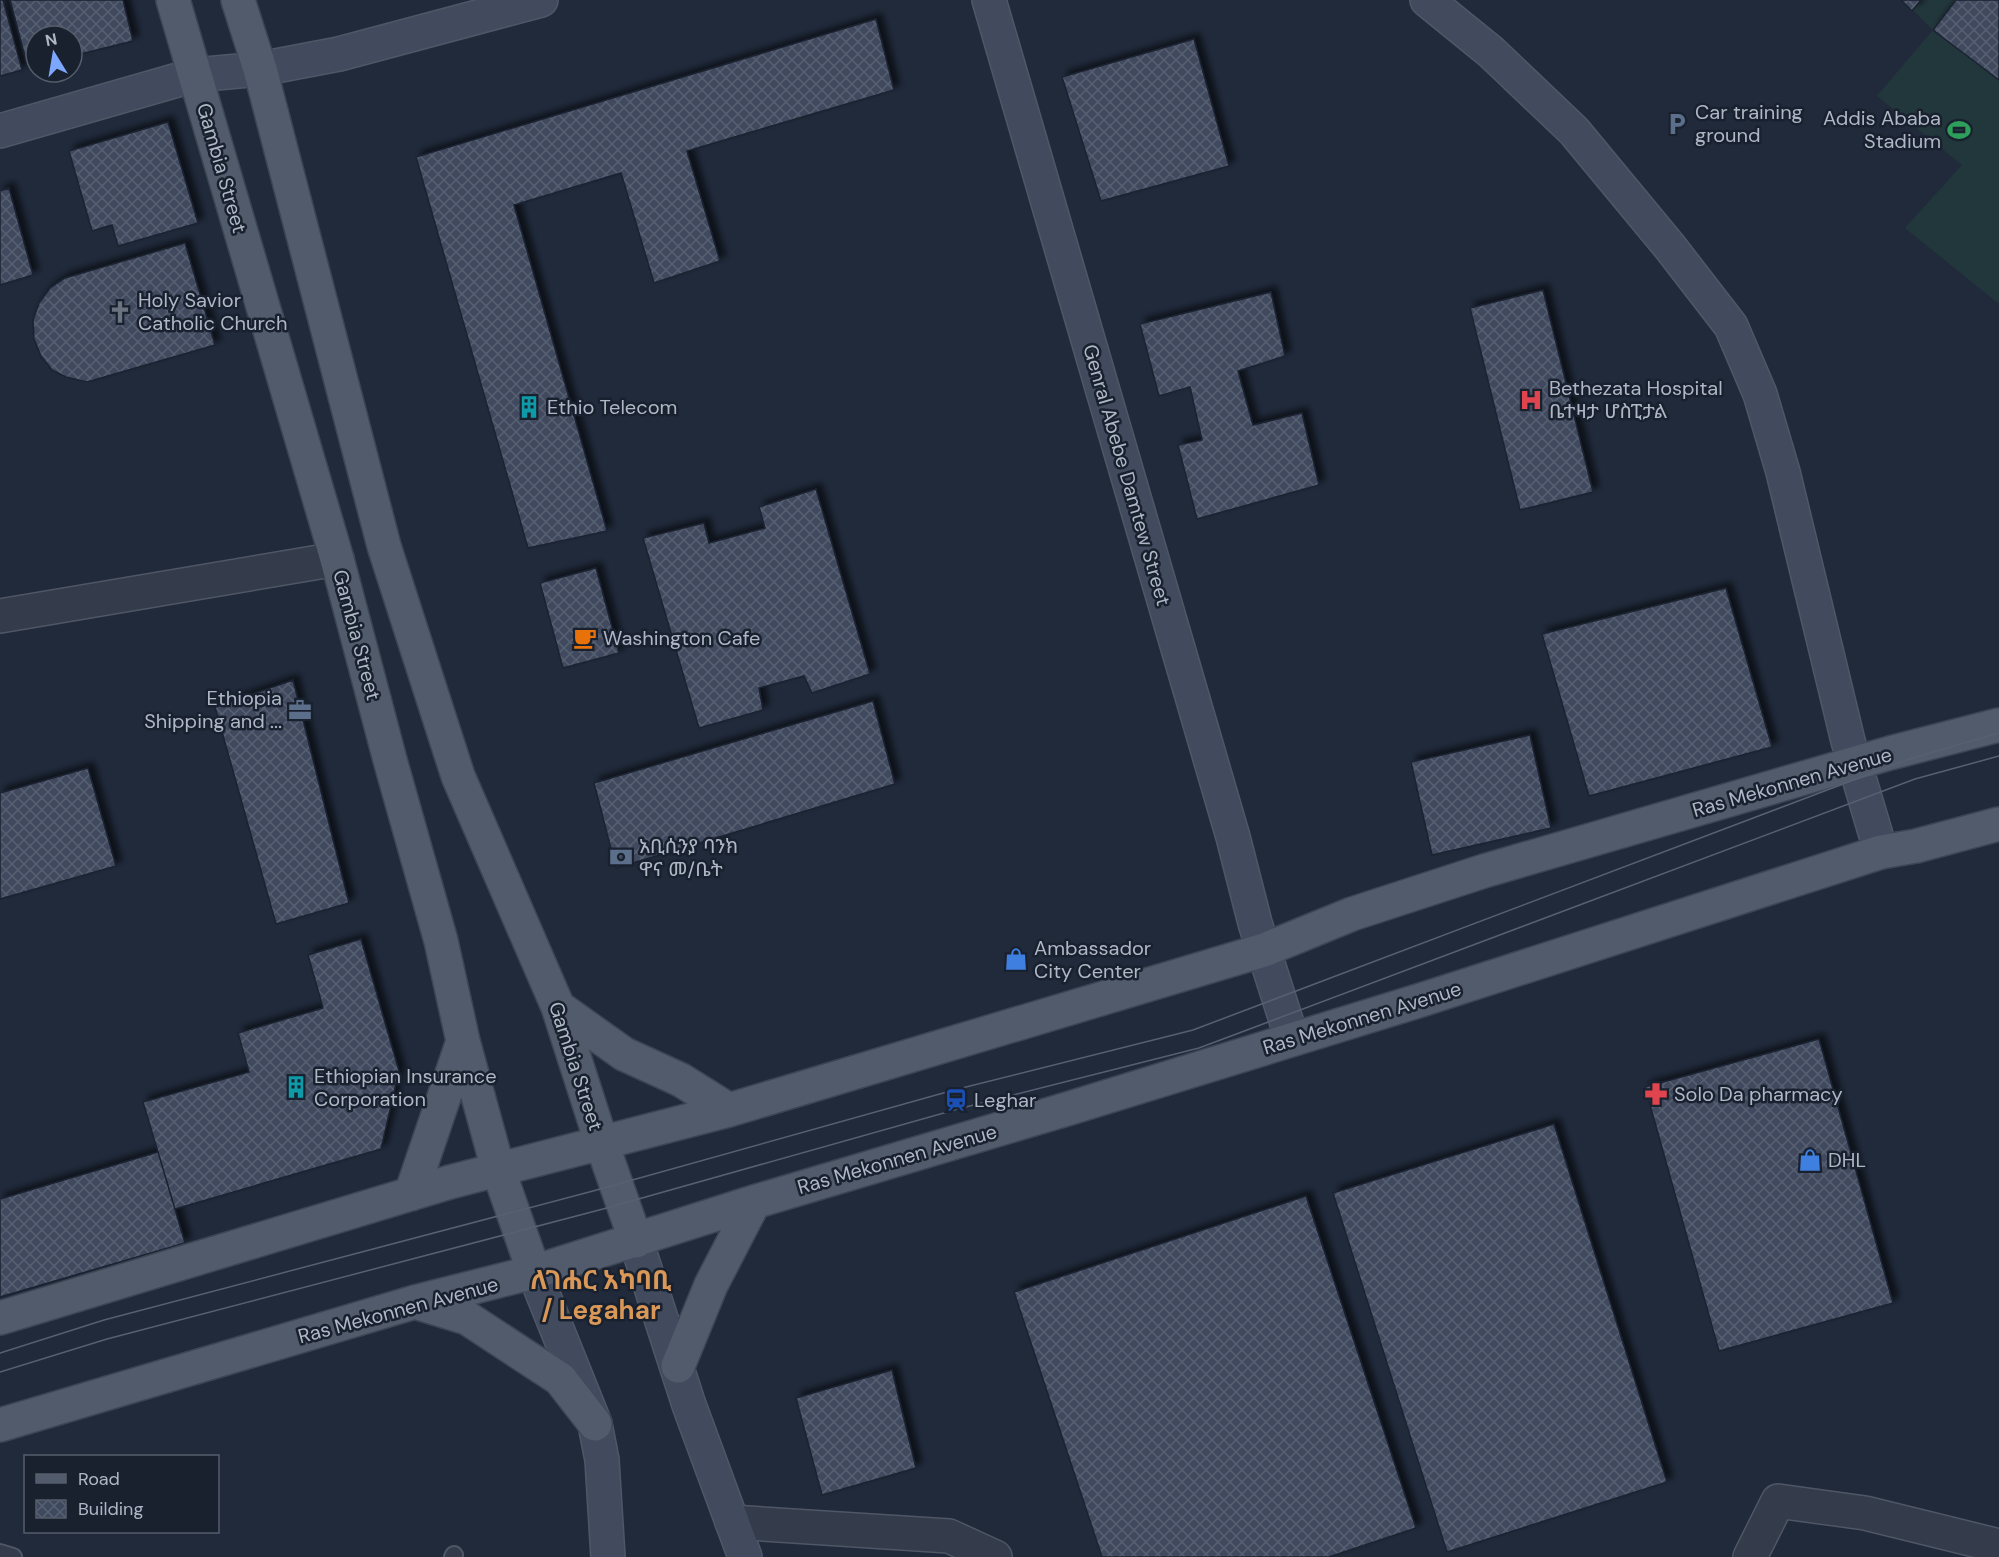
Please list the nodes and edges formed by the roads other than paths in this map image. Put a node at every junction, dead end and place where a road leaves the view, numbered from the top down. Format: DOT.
graph roads {
  1 [pos="173,0"];
  2 [pos="238,0"];
  3 [pos="541,0"];
  4 [pos="989,0"];
  5 [pos="1427,0"];
  6 [pos="260,69"];
  7 [pos="195,75"];
  8 [pos="0,131"];
  9 [pos="337,559"];
  10 [pos="0,616"];
  11 [pos="1999,725"];
  12 [pos="1856,764"];
  13 [pos="1999,824"];
  14 [pos="1881,852"];
  15 [pos="1264,950"];
  16 [pos="558,1007"];
  17 [pos="1292,1039"];
  18 [pos="463,1041"];
  19 [pos="729,1110"];
  20 [pos="602,1143"];
  21 [pos="498,1169"];
  22 [pos="411,1194"];
  23 [pos="754,1202"];
  24 [pos="636,1241"];
  25 [pos="534,1272"];
  26 [pos="415,1302"];
  27 [pos="0,1318"];
  28 [pos="678,1366"];
  29 [pos="595,1424"];
  30 [pos="0,1425"];
  31 [pos="732,1522"];
  32 [pos="1999,1546"];
  33 [pos="0,1553"];
  34 [pos="13,1557"];
  35 [pos="608,1557"];
  36 [pos="745,1557"];
  37 [pos="995,1557"];
  38 [pos="1750,1557"];
  1 -- 7 [label="main road, Gambia Street"];
  2 -- 6 [label="main road, Gambia Street"];
  3 -- 6 [label="main road"];
  4 -- 15 [label="main road, Genral Abebe Damtew Street"];
  5 -- 12 [label="main road"];
  6 -- 7 [label="main road"];
  6 -- 16 [label="main road, Gambia Street"];
  7 -- 8 [label="main road"];
  7 -- 9 [label="main road, Gambia Street"];
  9 -- 10 [label="street"];
  9 -- 18 [label="main road, Gambia Street"];
  11 -- 12 [label="main road, Ras Mekonnen Avenue"];
  12 -- 14 [label="main road"];
  12 -- 15 [label="main road, Ras Mekonnen Avenue"];
  13 -- 14 [label="main road, Ras Mekonnen Avenue"];
  14 -- 17 [label="main road, Ras Mekonnen Avenue"];
  15 -- 17 [label="main road, Genral Abebe Damtew Street"];
  15 -- 19 [label="main road, Ras Mekonnen Avenue"];
  16 -- 19 [label="main road"];
  16 -- 20 [label="main road, Gambia Street"];
  17 -- 23 [label="main road, Ras Mekonnen Avenue"];
  18 -- 21 [label="main road, Gambia Street"];
  18 -- 22 [label="main road"];
  19 -- 20 [label="main road, Ras Mekonnen Avenue"];
  20 -- 21 [label="main road, Ras Mekonnen Avenue"];
  20 -- 24 [label="main road, Gambia Street"];
  21 -- 22 [label="main road, Ras Mekonnen Avenue"];
  21 -- 25 [label="main road, Gambia Street"];
  22 -- 27 [label="main road, Ras Mekonnen Avenue"];
  23 -- 24 [label="main road, Ras Mekonnen Avenue"];
  23 -- 28 [label="main road"];
  24 -- 25 [label="main road, Ras Mekonnen Avenue"];
  24 -- 28 [label="main road"];
  25 -- 26 [label="main road, Ras Mekonnen Avenue"];
  25 -- 29 [label="main road"];
  26 -- 29 [label="main road"];
  26 -- 30 [label="main road, Ras Mekonnen Avenue"];
  28 -- 31 [label="main road"];
  29 -- 35 [label="main road"];
  31 -- 36 [label="main road"];
  31 -- 37 [label="street"];
  32 -- 38 [label="street"];
  33 -- 34 [label="lane"];
}
